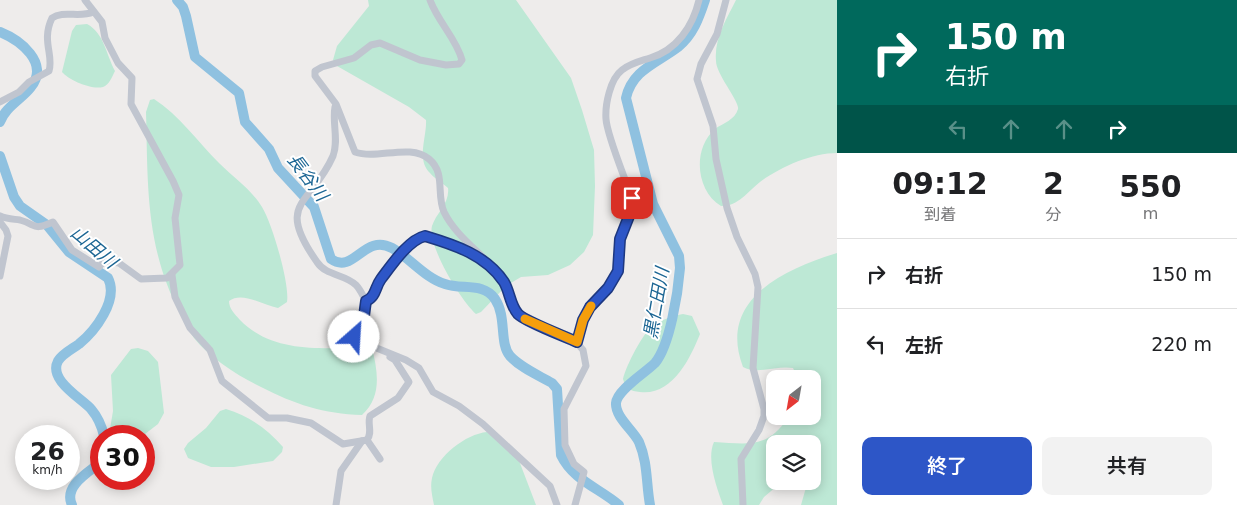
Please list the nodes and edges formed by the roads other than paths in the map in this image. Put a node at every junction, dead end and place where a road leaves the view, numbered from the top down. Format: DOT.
graph roads {
  1 [pos="85,0"];
  2 [pos="430,0"];
  3 [pos="699,0"];
  4 [pos="726,0"];
  5 [pos="93,12"];
  6 [pos="0,102"];
  7 [pos="336,104"];
  8 [pos="0,216"];
  9 [pos="0,222"];
  10 [pos="484,260"];
  11 [pos="172,275"];
  12 [pos="0,276"];
  13 [pos="366,301"];
  14 [pos="361,342"];
  15 [pos="577,342"];
  16 [pos="395,360"];
  17 [pos="418,368"];
  18 [pos="365,440"];
  19 [pos="380,458"];
  20 [pos="336,505"];
  21 [pos="557,505"];
  22 [pos="575,505"];
  23 [pos="743,505"];
  1 -- 5 [label="street"];
  2 -- 7 [label="street"];
  3 -- 15 [label="street"];
  4 -- 23 [label="street"];
  5 -- 6 [label="street"];
  5 -- 11 [label="street"];
  7 -- 10 [label="street"];
  7 -- 13 [label="street"];
  8 -- 11 [label="street"];
  9 -- 12 [label="street"];
  10 -- 13 [label="street"];
  10 -- 15 [label="street"];
  11 -- 18 [label="street"];
  13 -- 14 [label="street"];
  14 -- 16 [label="street"];
  14 -- 17 [label="street"];
  15 -- 22 [label="street"];
  16 -- 17 [label="street"];
  16 -- 18 [label="street"];
  17 -- 21 [label="street"];
  18 -- 19 [label="street"];
  18 -- 20 [label="street"];
}
